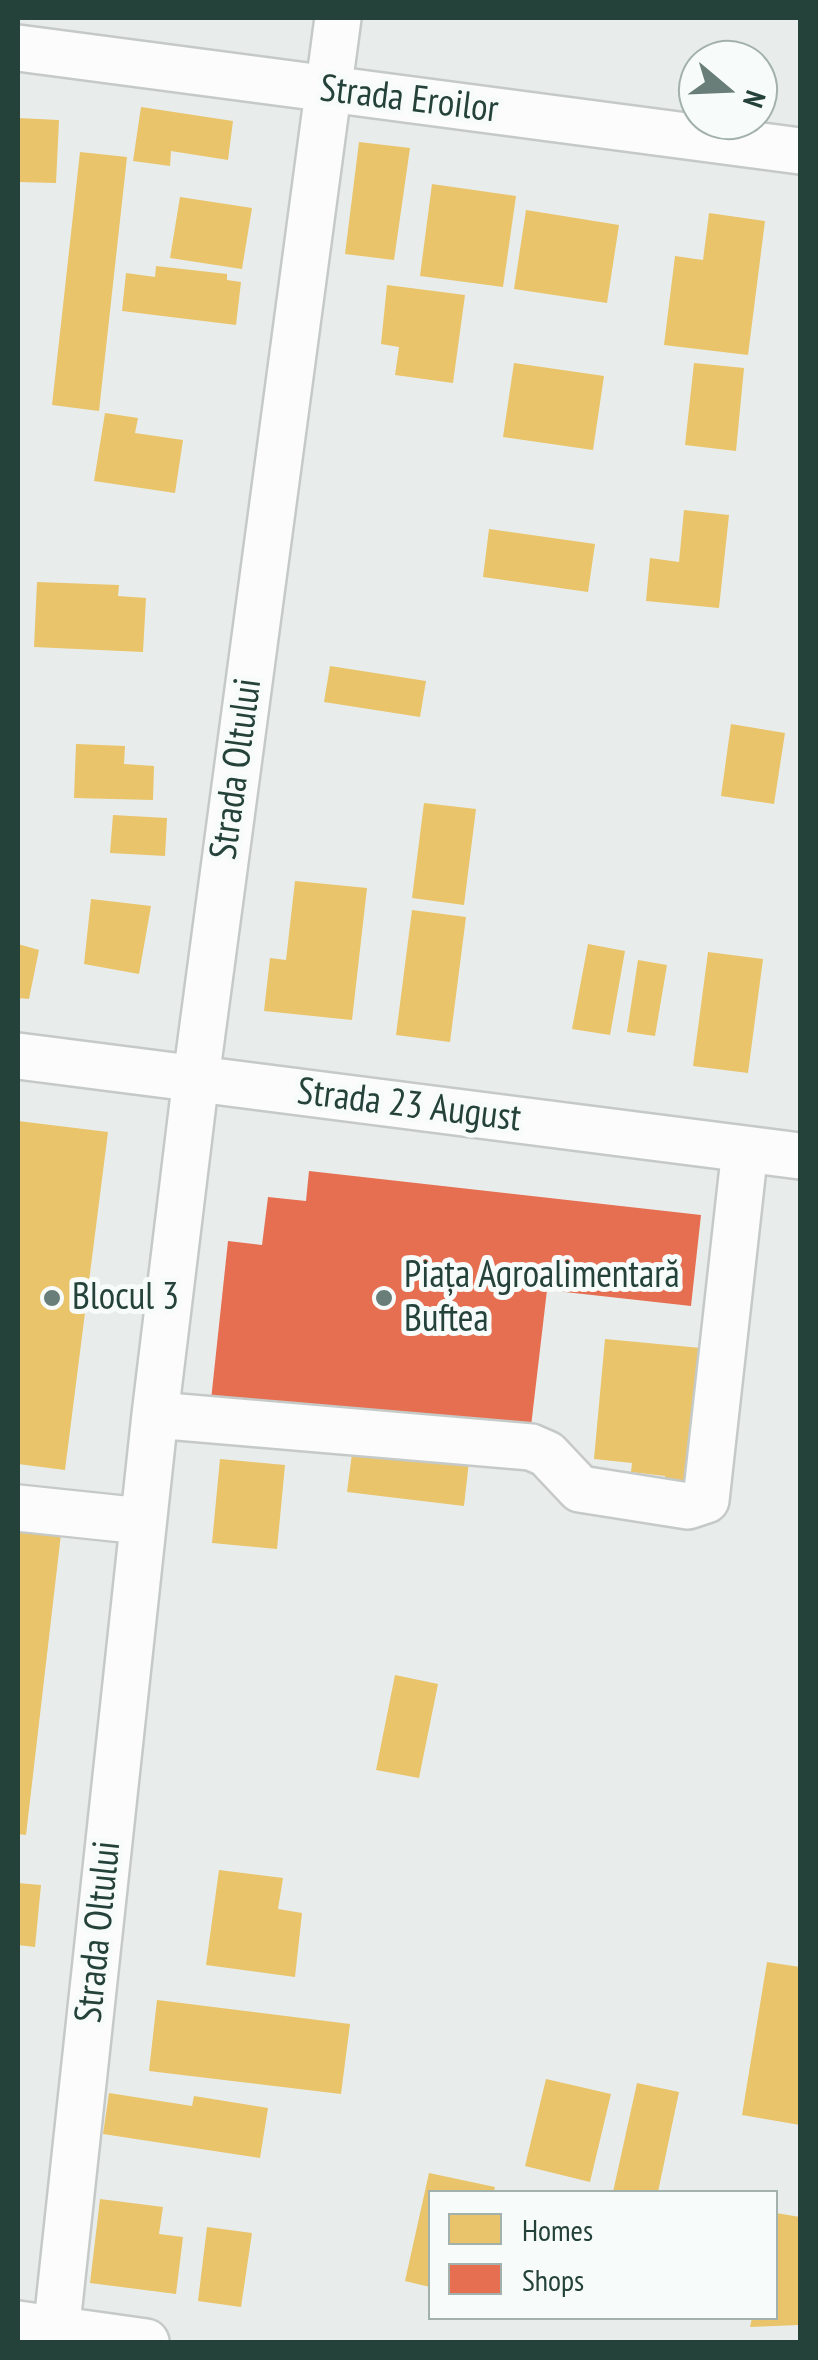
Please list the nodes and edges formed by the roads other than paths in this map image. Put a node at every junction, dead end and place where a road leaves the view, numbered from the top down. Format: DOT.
graph roads {
  1 [pos="338,18"];
  2 [pos="18,48"];
  3 [pos="326,90"];
  4 [pos="800,150"];
  5 [pos="18,1056"];
  6 [pos="196,1078"];
  7 [pos="745,1150"];
  8 [pos="800,1156"];
  9 [pos="155,1415"];
  10 [pos="18,1508"];
  11 [pos="142,1521"];
  12 [pos="43,2332"];
  13 [pos="146,2342"];
  1 -- 3 [label="street, Strada Oltului"];
  2 -- 3 [label="street, Strada Eroilor"];
  3 -- 4 [label="street, Strada Eroilor"];
  3 -- 6 [label="street, Strada Oltului"];
  5 -- 6 [label="street, Strada 23 August"];
  6 -- 7 [label="street, Strada 23 August"];
  6 -- 9 [label="street, Strada Oltului"];
  7 -- 8 [label="street, Strada 23 August"];
  7 -- 9 [label="street"];
  9 -- 11 [label="street, Strada Oltului"];
  10 -- 11 [label="street"];
  11 -- 12 [label="street, Strada Oltului"];
  12 -- 13 [label="street"];
}
